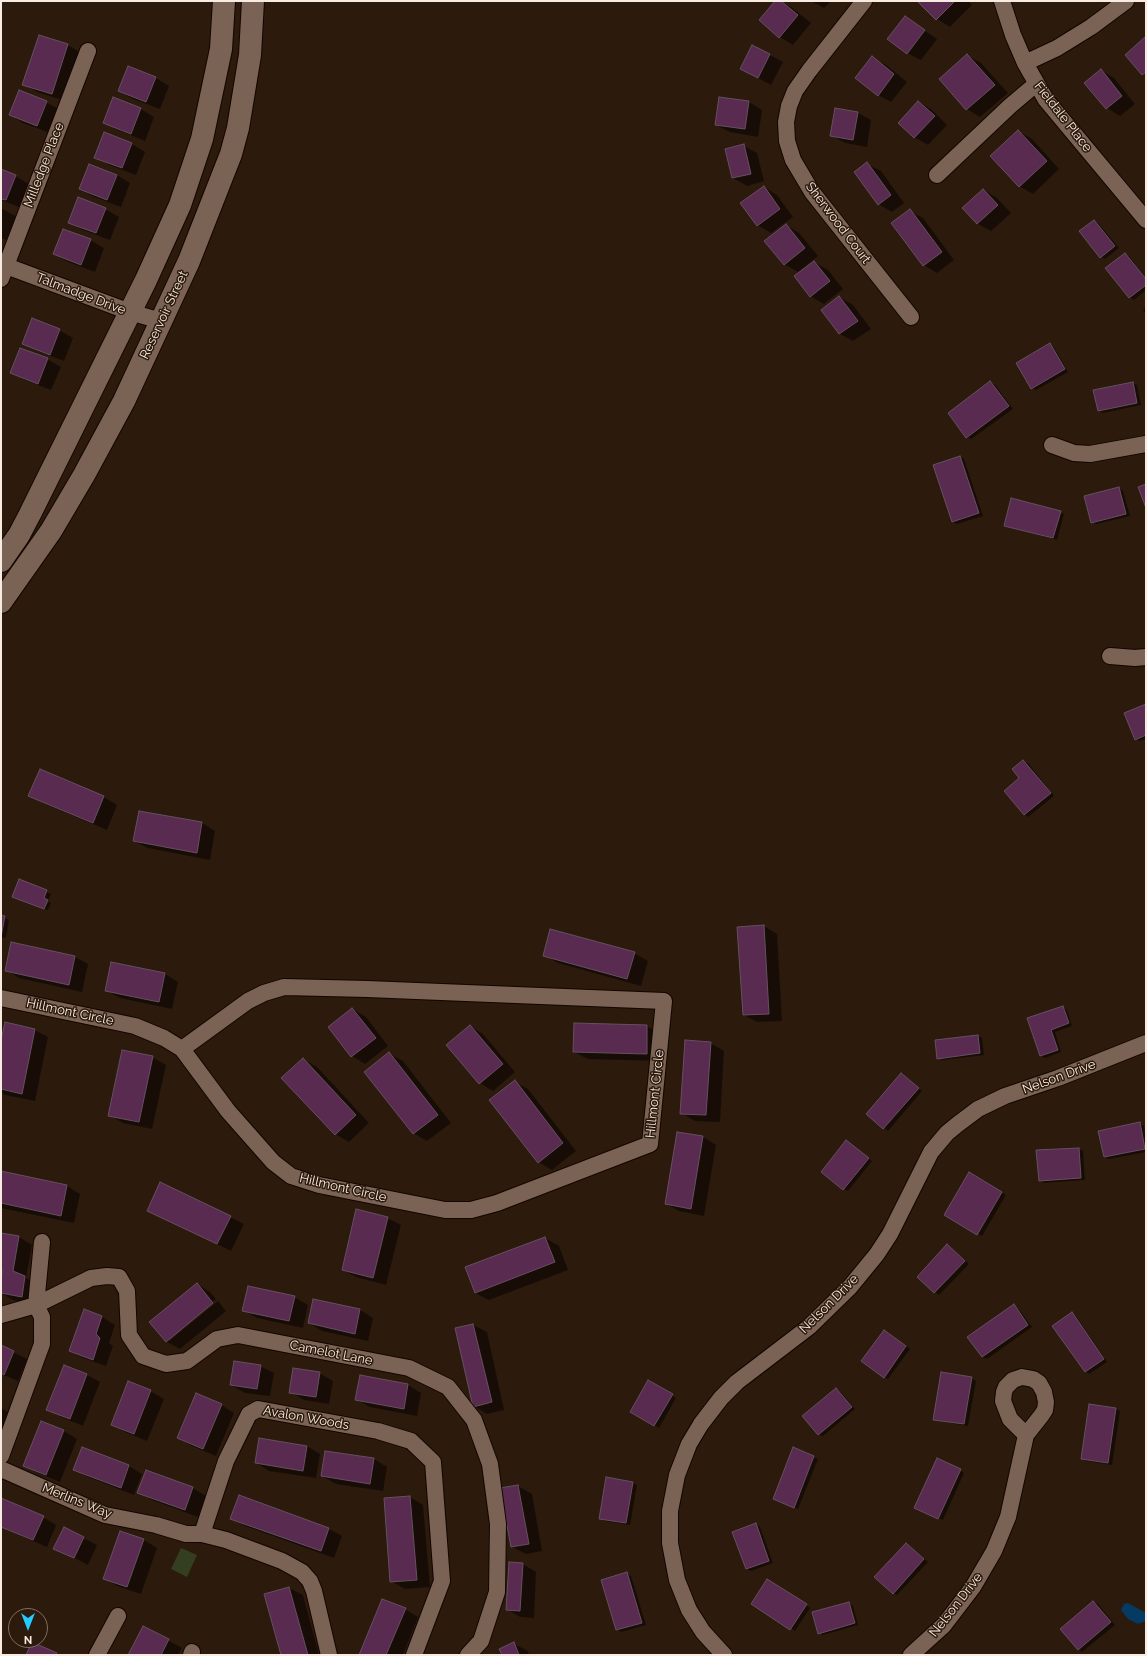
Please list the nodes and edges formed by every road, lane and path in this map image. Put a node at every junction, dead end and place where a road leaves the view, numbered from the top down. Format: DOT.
graph roads {
  1 [pos="224,1"];
  2 [pos="253,1"];
  3 [pos="864,1"];
  4 [pos="1002,1"];
  5 [pos="1126,1"];
  6 [pos="88,51"];
  7 [pos="1025,63"];
  8 [pos="1036,84"];
  9 [pos="937,175"];
  10 [pos="1146,220"];
  11 [pos="3,269"];
  12 [pos="130,312"];
  13 [pos="911,316"];
  14 [pos="161,321"];
  15 [pos="1146,444"];
  16 [pos="1052,445"];
  17 [pos="1,561"];
  18 [pos="1,602"];
  19 [pos="1110,656"];
  20 [pos="1146,657"];
  21 [pos="1,998"];
  22 [pos="1146,1043"];
  23 [pos="182,1049"];
  24 [pos="42,1242"];
  25 [pos="36,1306"];
  26 [pos="1,1315"];
  27 [pos="1026,1435"];
  28 [pos="1,1456"];
  29 [pos="1,1469"];
  30 [pos="202,1534"];
  31 [pos="118,1616"];
  32 [pos="484,1648"];
  33 [pos="97,1655"];
  34 [pos="329,1655"];
  35 [pos="414,1655"];
  36 [pos="468,1655"];
  37 [pos="724,1655"];
  38 [pos="911,1655"];
  1 -- 12 [label="main road"];
  2 -- 14 [label="main road, Reservoir Street"];
  3 -- 13 [label="street, Sherwood Court"];
  4 -- 7 [label="street, Fieldale Place"];
  5 -- 7 [label="street"];
  6 -- 11 [label="street, Milledge Place"];
  7 -- 8 [label="street, Fieldale Place"];
  8 -- 9 [label="street"];
  8 -- 10 [label="street, Fieldale Place"];
  11 -- 12 [label="street, Talmadge Drive"];
  12 -- 14 [label="street, Talmadge Drive"];
  12 -- 17 [label="main road"];
  14 -- 18 [label="main road, Reservoir Street"];
  15 -- 16 [label="street"];
  19 -- 20 [label="street"];
  21 -- 23 [label="street, Hillmont Circle"];
  22 -- 37 [label="street, Nelson Drive"];
  23 -- 23 [label="street, Hillmont Circle"];
  24 -- 25 [label="street"];
  25 -- 26 [label="street, Camelot Lane"];
  25 -- 28 [label="street"];
  25 -- 32 [label="street, Camelot Lane"];
  27 -- 38 [label="street, Nelson Drive"];
  29 -- 30 [label="street, Merlins Way"];
  30 -- 34 [label="street"];
  30 -- 35 [label="street, Avalon Woods"];
  31 -- 33 [label="street"];
  32 -- 36 [label="street, Camelot Lane"];
}
